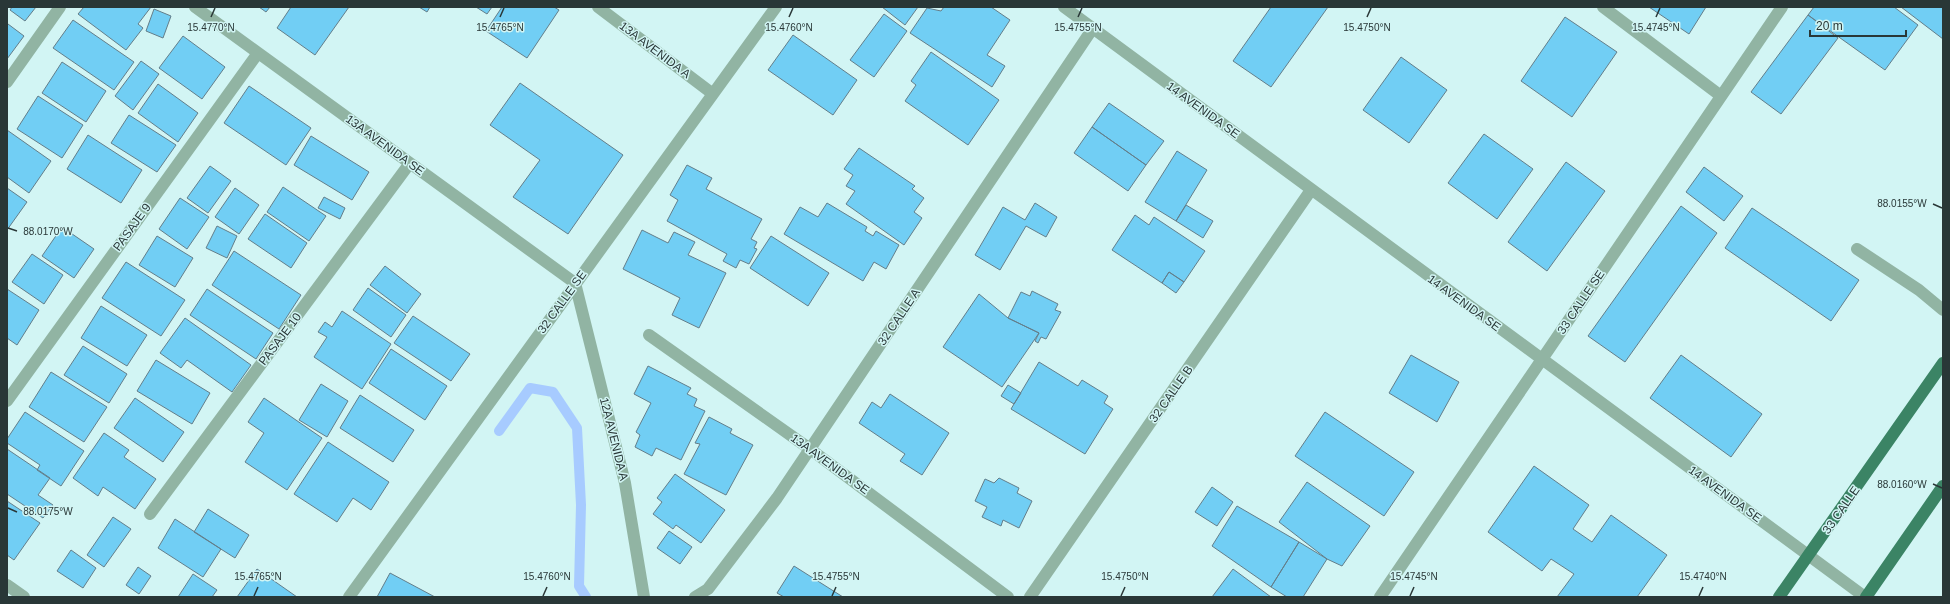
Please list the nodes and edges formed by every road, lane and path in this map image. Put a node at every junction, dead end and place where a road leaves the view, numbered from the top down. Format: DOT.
graph roads {
  1 [pos="60,7"];
  2 [pos="195,7"];
  3 [pos="598,7"];
  4 [pos="776,7"];
  5 [pos="1064,7"];
  6 [pos="1603,7"];
  7 [pos="1782,7"];
  8 [pos="1093,28"];
  9 [pos="258,53"];
  10 [pos="7,82"];
  11 [pos="713,94"];
  12 [pos="1721,96"];
  13 [pos="410,164"];
  14 [pos="1311,190"];
  15 [pos="1857,249"];
  16 [pos="575,283"];
  17 [pos="1943,310"];
  18 [pos="649,335"];
  19 [pos="1541,360"];
  20 [pos="1943,363"];
  21 [pos="7,401"];
  22 [pos="810,449"];
  23 [pos="1943,486"];
  24 [pos="150,514"];
  25 [pos="1809,555"];
  26 [pos="7,585"];
  27 [pos="24,597"];
  28 [pos="349,597"];
  29 [pos="644,597"];
  30 [pos="695,597"];
  31 [pos="1008,597"];
  32 [pos="1030,597"];
  33 [pos="1380,597"];
  34 [pos="1779,597"];
  35 [pos="1866,597"];
  1 -- 10 [label="street"];
  2 -- 9 [label="street, 13A AVENIDA SE"];
  3 -- 11 [label="street, 13A AVENIDA A"];
  4 -- 11 [label="street, 32 CALLE SE"];
  5 -- 8 [label="street, 14 AVENIDA SE"];
  6 -- 12 [label="street"];
  7 -- 12 [label="street, 33 CALLE SE"];
  8 -- 14 [label="street, 14 AVENIDA SE"];
  8 -- 22 [label="street, 32 CALLE A"];
  9 -- 13 [label="street, 13A AVENIDA SE"];
  9 -- 21 [label="street, PASAJE 9"];
  11 -- 16 [label="street, 32 CALLE SE"];
  12 -- 19 [label="street, 33 CALLE SE"];
  13 -- 16 [label="street, 13A AVENIDA SE"];
  13 -- 24 [label="street, PASAJE 10"];
  14 -- 19 [label="street, 14 AVENIDA SE"];
  14 -- 32 [label="street, 32 CALLE B"];
  15 -- 17 [label="street"];
  16 -- 28 [label="street, 32 CALLE SE"];
  16 -- 29 [label="street, 12A AVENIDA A"];
  18 -- 22 [label="street, 13A AVENIDA SE"];
  19 -- 25 [label="street, 14 AVENIDA SE"];
  19 -- 33 [label="street, 33 CALLE SE"];
  20 -- 25 [label="main road, 33 CALLE"];
  22 -- 30 [label="street, 32 CALLE A"];
  22 -- 31 [label="street, 13A AVENIDA SE"];
  23 -- 35 [label="main road"];
  25 -- 34 [label="main road, 33 CALLE"];
  25 -- 35 [label="street, 14 AVENIDA SE"];
  26 -- 27 [label="street"];
}
